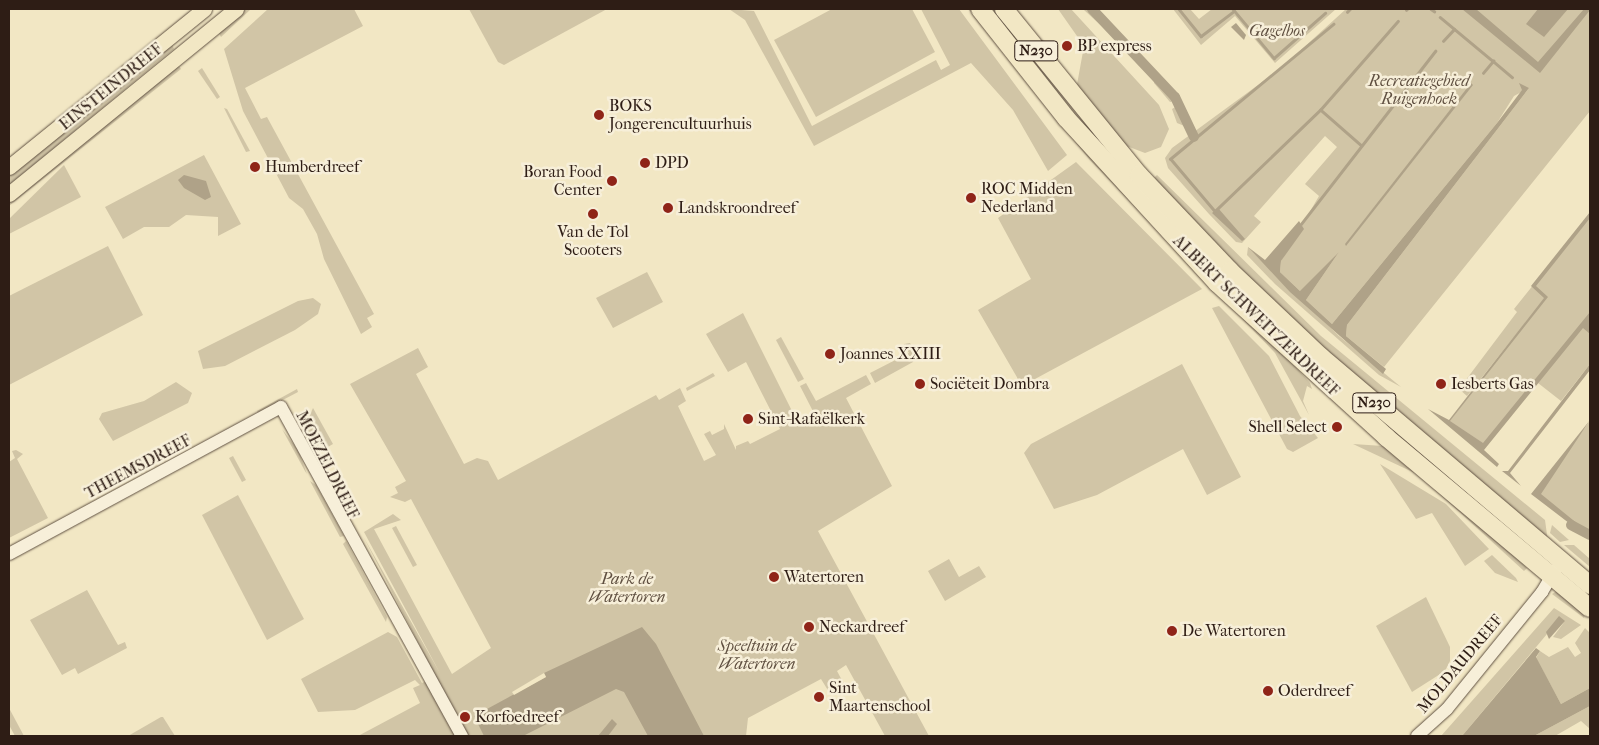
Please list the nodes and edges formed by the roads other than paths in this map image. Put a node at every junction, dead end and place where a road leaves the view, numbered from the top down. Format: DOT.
graph roads {
  1 [pos="204,9"];
  2 [pos="236,9"];
  3 [pos="980,9"];
  4 [pos="1004,9"];
  5 [pos="9,167"];
  6 [pos="9,194"];
  7 [pos="281,407"];
  8 [pos="9,554"];
  9 [pos="1555,555"];
  10 [pos="1552,574"];
  11 [pos="1589,584"];
  12 [pos="1590,608"];
  13 [pos="453,736"];
  14 [pos="462,736"];
  15 [pos="1417,736"];
  1 -- 5 [label="main road, EINSTEINDREEF"];
  2 -- 6 [label="main road, EINSTEINDREEF"];
  3 -- 10 [label="highway, ALBERT SCHWEITZERDREEF / N230"];
  4 -- 9 [label="highway, ALBERT SCHWEITZERDREEF / N230"];
  7 -- 8 [label="street, THEEMSDREEF"];
  7 -- 13 [label="street, MOEZELDREEF"];
  7 -- 14 [label="street, MOEZELDREEF"];
  9 -- 10 [label="street, MOLDAUDREEF"];
  9 -- 11 [label="highway, ALBERT SCHWEITZERDREEF / N230"];
  10 -- 11 [label="street"];
  10 -- 12 [label="highway, ALBERT SCHWEITZERDREEF / N230"];
  10 -- 15 [label="street, MOLDAUDREEF"];
}
